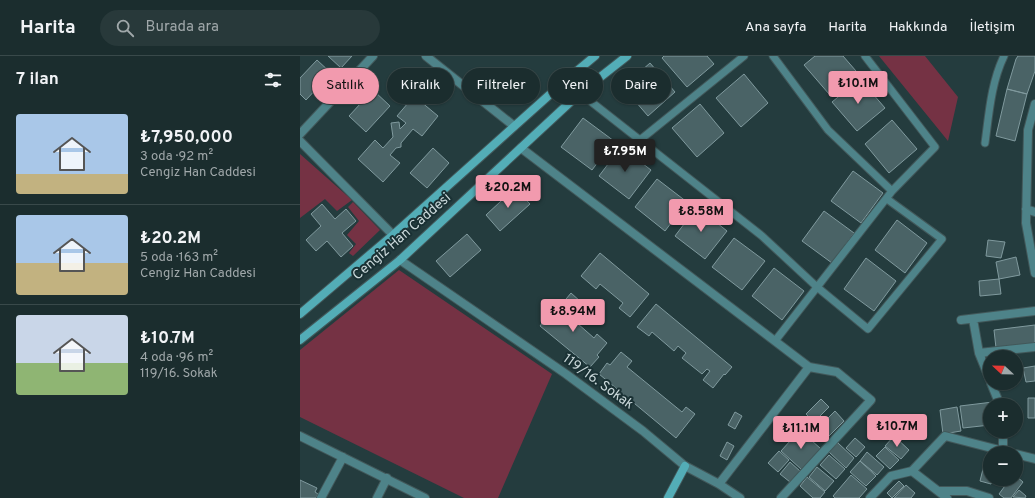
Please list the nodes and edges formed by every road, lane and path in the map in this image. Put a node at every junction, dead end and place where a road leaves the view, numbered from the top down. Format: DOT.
graph roads {
  1 [pos="373,56"];
  2 [pos="426,56"];
  3 [pos="595,56"];
  4 [pos="627,56"];
  5 [pos="744,56"];
  6 [pos="773,56"];
  7 [pos="865,56"];
  8 [pos="1004,56"];
  9 [pos="603,75"];
  10 [pos="568,104"];
  11 [pos="594,104"];
  12 [pos="1035,104"];
  13 [pos="514,126"];
  14 [pos="300,134"];
  15 [pos="640,140"];
  16 [pos="300,141"];
  17 [pos="985,143"];
  18 [pos="520,148"];
  19 [pos="892,191"];
  20 [pos="887,199"];
  21 [pos="1026,209"];
  22 [pos="1035,212"];
  23 [pos="393,235"];
  24 [pos="400,260"];
  25 [pos="1035,273"];
  26 [pos="817,288"];
  27 [pos="1035,311"];
  28 [pos="300,314"];
  29 [pos="973,319"];
  30 [pos="961,320"];
  31 [pos="300,340"];
  32 [pos="775,341"];
  33 [pos="1035,347"];
  34 [pos="979,353"];
  35 [pos="983,364"];
  36 [pos="809,367"];
  37 [pos="300,436"];
  38 [pos="984,446"];
  39 [pos="1023,456"];
  40 [pos="343,457"];
  41 [pos="1035,459"];
  42 [pos="685,466"];
  43 [pos="912,471"];
  44 [pos="388,478"];
  45 [pos="718,484"];
  46 [pos="939,491"];
  47 [pos="320,498"];
  48 [pos="377,498"];
  49 [pos="425,498"];
  50 [pos="668,498"];
  51 [pos="740,498"];
  52 [pos="781,498"];
  53 [pos="870,498"];
  54 [pos="948,498"];
  55 [pos="988,498"];
  1 -- 14 [label="street"];
  2 -- 13 [label="street"];
  3 -- 13 [label="main road, Cengiz Han Caddesi"];
  4 -- 9 [label="main road, Cengiz Han Caddesi"];
  5 -- 15 [label="lane"];
  6 -- 19 [label="lane"];
  7 -- 19 [label="lane"];
  8 -- 17 [label="lane"];
  10 -- 18 [label="main road, Cengiz Han Caddesi"];
  11 -- 15 [label="lane"];
  12 -- 21 [label="street"];
  13 -- 23 [label="main road, Cengiz Han Caddesi"];
  15 -- 26 [label="lane"];
  16 -- 23 [label="street"];
  18 -- 24 [label="main road, Cengiz Han Caddesi"];
  18 -- 32 [label="street"];
  19 -- 20 [label="lane"];
  20 -- 26 [label="lane"];
  20 -- 26 [label="lane"];
  21 -- 22 [label="street"];
  21 -- 25 [label="street"];
  23 -- 28 [label="main road, Cengiz Han Caddesi"];
  24 -- 31 [label="main road, Cengiz Han Caddesi"];
  24 -- 42 [label="street, 119/16. Sokak"];
  26 -- 32 [label="lane"];
  27 -- 29 [label="street"];
  29 -- 30 [label="street"];
  29 -- 34 [label="street"];
  32 -- 36 [label="street"];
  33 -- 34 [label="street"];
  34 -- 35 [label="street"];
  36 -- 45 [label="street"];
  36 -- 52 [label="street"];
  37 -- 40 [label="street"];
  38 -- 43 [label="street"];
  39 -- 41 [label="street"];
  40 -- 44 [label="street"];
  40 -- 47 [label="street"];
  42 -- 45 [label="street, 119/16. Sokak"];
  42 -- 50 [label="main road"];
  43 -- 46 [label="street"];
  43 -- 53 [label="street"];
  44 -- 48 [label="street"];
  44 -- 49 [label="street"];
  45 -- 51 [label="street, 119/16. Sokak"];
  46 -- 54 [label="street"];
  46 -- 55 [label="street"];
}
